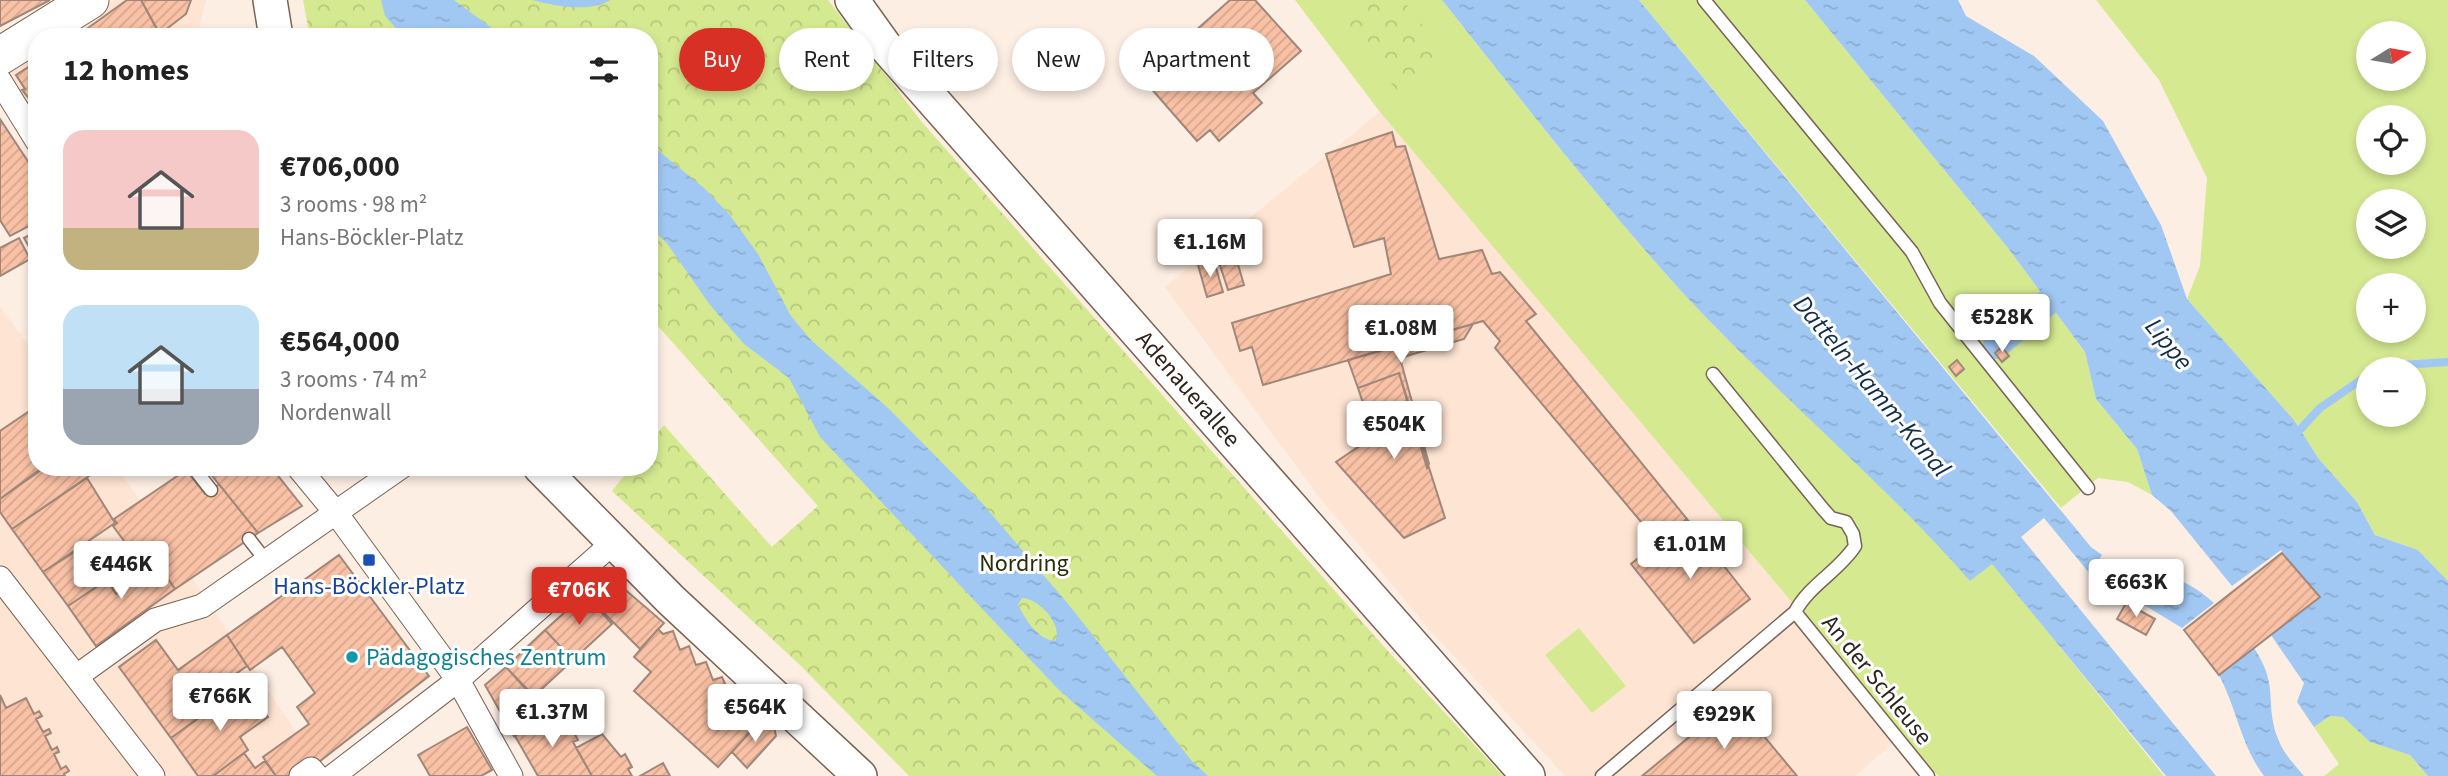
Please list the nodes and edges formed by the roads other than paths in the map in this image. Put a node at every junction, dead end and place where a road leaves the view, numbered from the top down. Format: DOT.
graph roads {
  1 [pos="90,0"];
  2 [pos="270,0"];
  3 [pos="852,0"];
  4 [pos="1704,0"];
  5 [pos="44,28"];
  6 [pos="275,28"];
  7 [pos="28,38"];
  8 [pos="0,55"];
  9 [pos="0,81"];
  10 [pos="28,126"];
  11 [pos="1713,373"];
  12 [pos="200,476"];
  13 [pos="305,476"];
  14 [pos="388,476"];
  15 [pos="549,476"];
  16 [pos="2088,488"];
  17 [pos="211,490"];
  18 [pos="336,513"];
  19 [pos="249,539"];
  20 [pos="614,542"];
  21 [pos="266,561"];
  22 [pos="0,578"];
  23 [pos="1794,612"];
  24 [pos="77,676"];
  25 [pos="458,680"];
  26 [pos="153,776"];
  27 [pos="301,776"];
  28 [pos="317,776"];
  29 [pos="333,776"];
  30 [pos="512,776"];
  31 [pos="860,776"];
  32 [pos="1528,776"];
  33 [pos="1602,776"];
  34 [pos="1928,776"];
  1 -- 5 [label="main road"];
  2 -- 6 [label="main road"];
  3 -- 32 [label="main road, Adenauerallee"];
  4 -- 16 [label="lane"];
  7 -- 8 [label="main road"];
  9 -- 10 [label="street"];
  11 -- 23 [label="lane"];
  12 -- 17 [label="lane"];
  13 -- 18 [label="street"];
  14 -- 18 [label="street"];
  15 -- 20 [label="main road"];
  18 -- 21 [label="street"];
  18 -- 25 [label="street"];
  19 -- 21 [label="lane"];
  20 -- 25 [label="street"];
  20 -- 31 [label="main road"];
  21 -- 24 [label="street"];
  22 -- 24 [label="street"];
  23 -- 33 [label="lane, An der Schleuse"];
  23 -- 34 [label="lane, An der Schleuse"];
  24 -- 26 [label="street"];
  25 -- 29 [label="street"];
  25 -- 30 [label="street"];
  27 -- 28 [label="street"];
}
